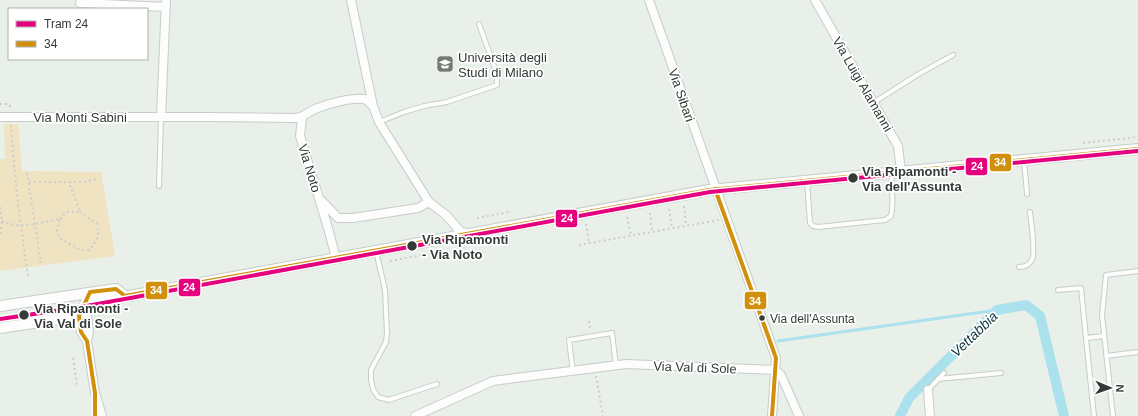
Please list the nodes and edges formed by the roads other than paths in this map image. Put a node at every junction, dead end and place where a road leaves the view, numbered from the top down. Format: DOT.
graph roads {
  1 [pos="352,0"];
  2 [pos="649,0"];
  3 [pos="815,0"];
  4 [pos="80,3"];
  5 [pos="166,3"];
  6 [pos="479,24"];
  7 [pos="953,55"];
  8 [pos="873,103"];
  9 [pos="373,106"];
  10 [pos="0,117"];
  11 [pos="161,117"];
  12 [pos="302,117"];
  13 [pos="379,122"];
  14 [pos="1138,149"];
  15 [pos="1024,160"];
  16 [pos="901,171"];
  17 [pos="890,172"];
  18 [pos="807,180"];
  19 [pos="159,186"];
  20 [pos="715,189"];
  21 [pos="1027,194"];
  22 [pos="320,200"];
  23 [pos="429,202"];
  24 [pos="1030,212"];
  25 [pos="466,233"];
  26 [pos="376,250"];
  27 [pos="336,258"];
  28 [pos="1019,267"];
  29 [pos="1138,271"];
  30 [pos="1058,290"];
  31 [pos="90,292"];
  32 [pos="75,294"];
  33 [pos="125,296"];
  34 [pos="85,304"];
  35 [pos="0,306"];
  36 [pos="79,316"];
  37 [pos="0,328"];
  38 [pos="1104,336"];
  39 [pos="1086,338"];
  40 [pos="87,341"];
  41 [pos="1138,352"];
  42 [pos="1106,356"];
  43 [pos="616,366"];
  44 [pos="775,370"];
  45 [pos="573,372"];
  46 [pos="944,373"];
  47 [pos="1000,373"];
  48 [pos="938,379"];
  49 [pos="437,384"];
  50 [pos="928,390"];
  51 [pos="95,394"];
  52 [pos="95,416"];
  53 [pos="102,416"];
  54 [pos="415,416"];
  55 [pos="772,416"];
  56 [pos="799,416"];
  57 [pos="930,416"];
  58 [pos="1094,416"];
  59 [pos="1113,416"];
  1 -- 9 [label="street"];
  2 -- 20 [label="street, Via Sibari"];
  3 -- 8 [label="street, Via Luigi Alamanni"];
  4 -- 5 [label="street"];
  5 -- 11 [label="street"];
  6 -- 13 [label="lane"];
  7 -- 8 [label="lane"];
  8 -- 16 [label="street, Via Luigi Alamanni"];
  9 -- 12 [label="street"];
  9 -- 13 [label="street"];
  10 -- 11 [label="street, Via Monti Sabini"];
  11 -- 12 [label="street, Via Monti Sabini"];
  11 -- 19 [label="lane"];
  12 -- 22 [label="street, Via Noto"];
  13 -- 23 [label="street"];
  14 -- 15 [label="street"];
  15 -- 16 [label="street"];
  15 -- 21 [label="lane"];
  16 -- 17 [label="street"];
  17 -- 18 [label="street"];
  17 -- 18 [label="lane"];
  18 -- 20 [label="street"];
  20 -- 25 [label="street"];
  20 -- 44 [label="street"];
  22 -- 23 [label="street, Via Noto"];
  22 -- 27 [label="street, Via Noto"];
  23 -- 25 [label="street"];
  24 -- 28 [label="lane"];
  25 -- 26 [label="street"];
  26 -- 27 [label="street"];
  26 -- 49 [label="lane"];
  27 -- 33 [label="street"];
  29 -- 38 [label="lane"];
  30 -- 39 [label="lane"];
  31 -- 32 [label="street"];
  31 -- 33 [label="street"];
  31 -- 34 [label="street"];
  32 -- 34 [label="street"];
  32 -- 35 [label="street"];
  33 -- 34 [label="street"];
  34 -- 36 [label="street"];
  34 -- 40 [label="street"];
  36 -- 37 [label="street"];
  36 -- 40 [label="street"];
  38 -- 39 [label="lane"];
  38 -- 42 [label="lane"];
  39 -- 58 [label="lane"];
  40 -- 51 [label="street"];
  41 -- 42 [label="lane"];
  42 -- 59 [label="lane"];
  43 -- 44 [label="street, Via Val di Sole"];
  43 -- 45 [label="street, Via Val di Sole"];
  43 -- 45 [label="lane"];
  44 -- 55 [label="street"];
  44 -- 56 [label="street"];
  45 -- 54 [label="street, Via Val di Sole"];
  46 -- 48 [label="lane"];
  47 -- 48 [label="lane"];
  48 -- 50 [label="lane"];
  50 -- 57 [label="street"];
  51 -- 52 [label="street"];
  51 -- 53 [label="street"];
}
